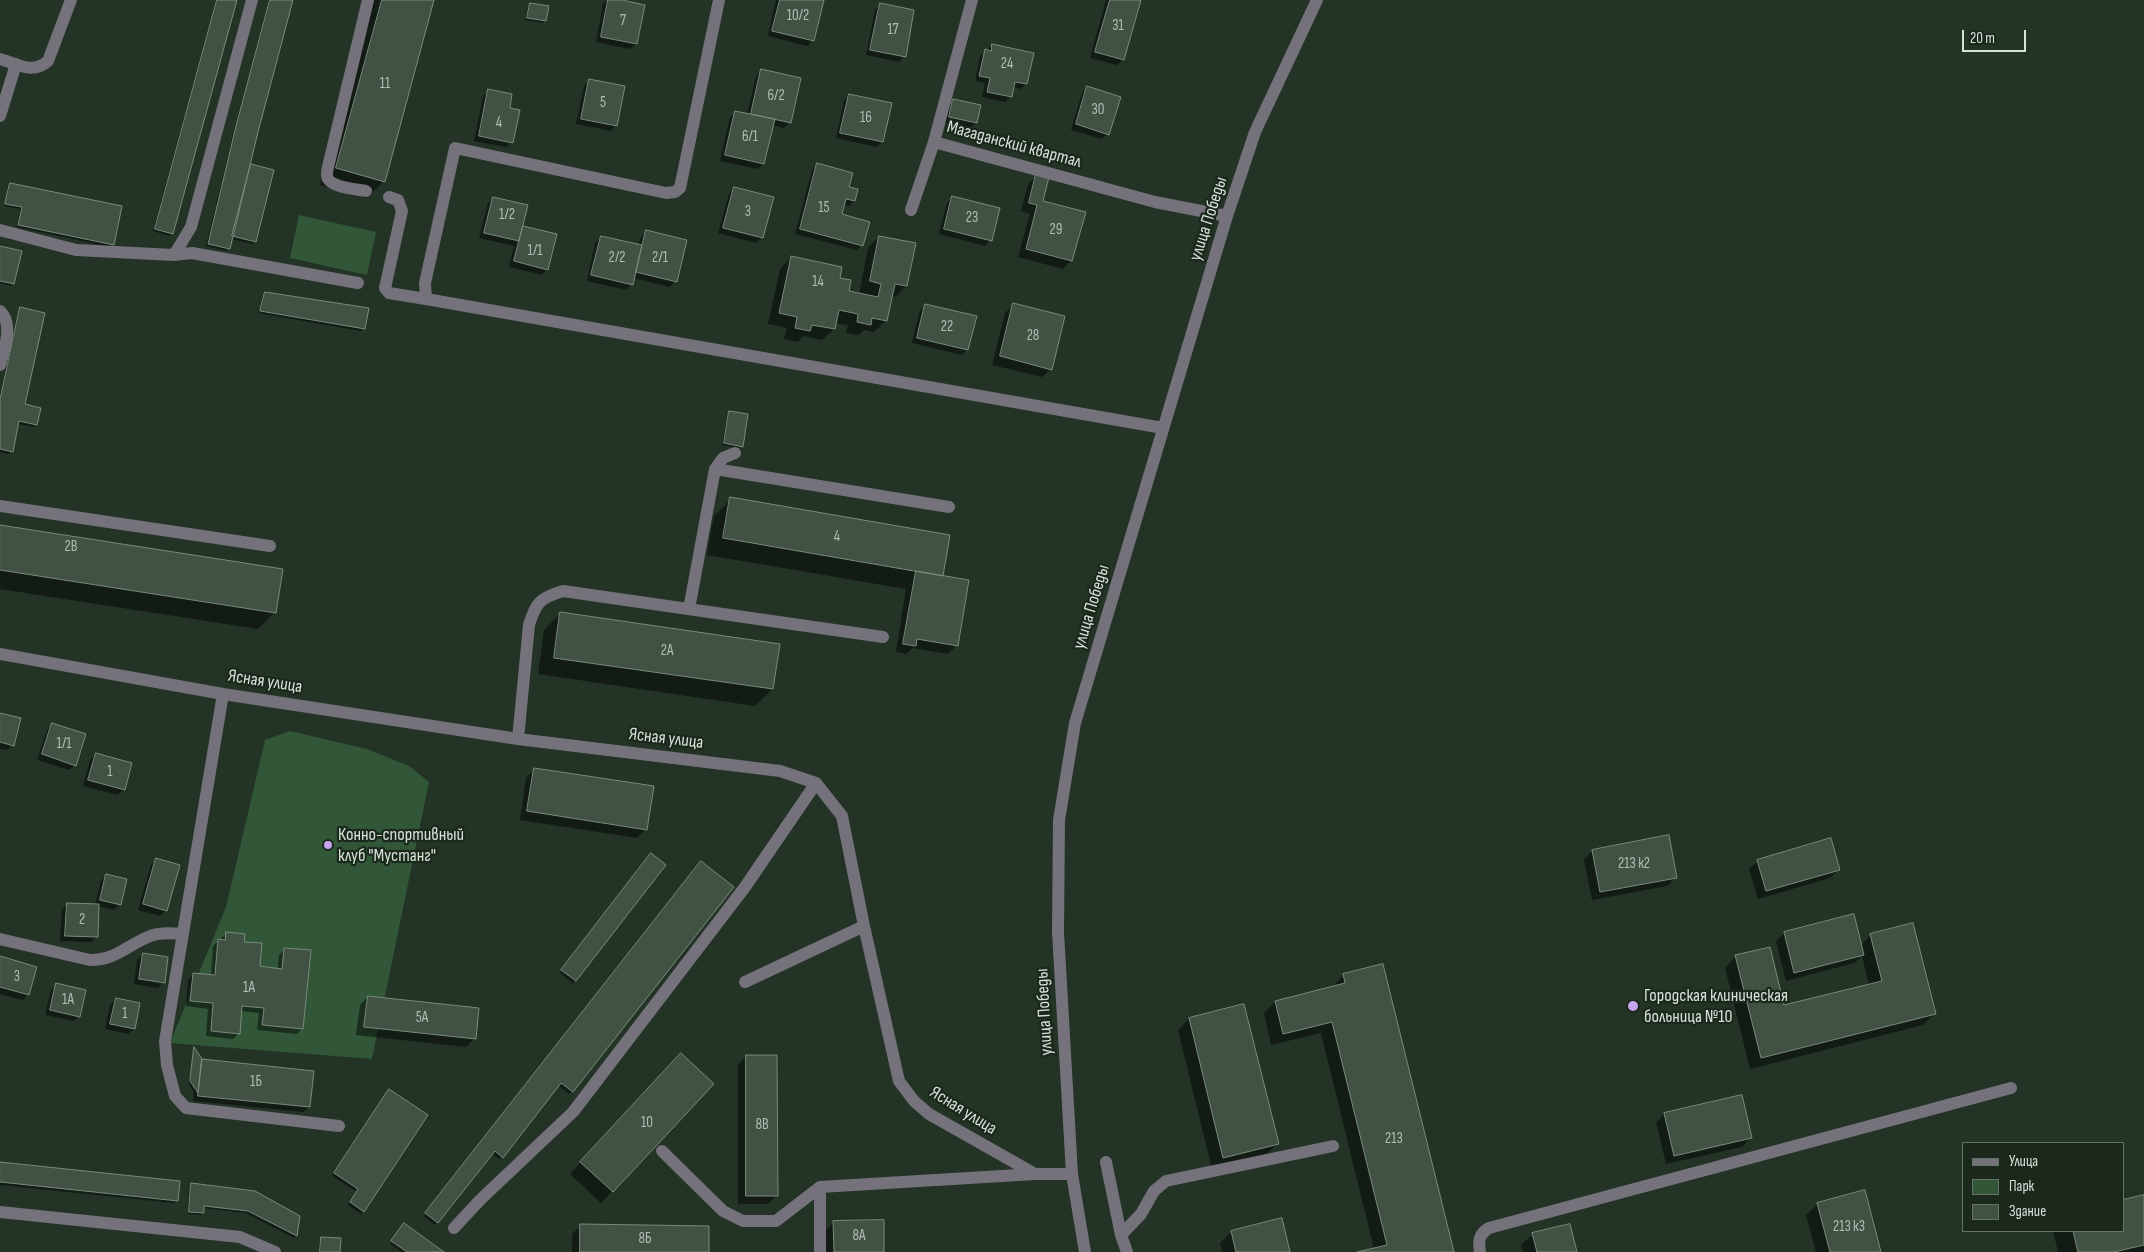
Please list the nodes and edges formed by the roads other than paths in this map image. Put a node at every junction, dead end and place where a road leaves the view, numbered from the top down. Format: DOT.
graph roads {
  1 [pos="71,0"];
  2 [pos="252,0"];
  3 [pos="368,0"];
  4 [pos="719,0"];
  5 [pos="972,0"];
  6 [pos="1317,0"];
  7 [pos="0,59"];
  8 [pos="16,64"];
  9 [pos="0,116"];
  10 [pos="934,142"];
  11 [pos="366,191"];
  12 [pos="389,198"];
  13 [pos="911,210"];
  14 [pos="1227,216"];
  15 [pos="0,230"];
  16 [pos="174,255"];
  17 [pos="358,283"];
  18 [pos="426,299"];
  19 [pos="0,311"];
  20 [pos="0,365"];
  21 [pos="1163,428"];
  22 [pos="735,454"];
  23 [pos="714,469"];
  24 [pos="0,506"];
  25 [pos="949,506"];
  26 [pos="270,546"];
  27 [pos="689,609"];
  28 [pos="882,637"];
  29 [pos="0,654"];
  30 [pos="223,694"];
  31 [pos="518,739"];
  32 [pos="816,783"];
  33 [pos="864,926"];
  34 [pos="183,934"];
  35 [pos="0,939"];
  36 [pos="746,982"];
  37 [pos="2011,1088"];
  38 [pos="339,1126"];
  39 [pos="1334,1146"];
  40 [pos="662,1151"];
  41 [pos="1106,1162"];
  42 [pos="1035,1174"];
  43 [pos="1072,1174"];
  44 [pos="820,1188"];
  45 [pos="0,1212"];
  46 [pos="454,1228"];
  47 [pos="1121,1235"];
  48 [pos="275,1252"];
  49 [pos="820,1252"];
  50 [pos="1085,1252"];
  51 [pos="1127,1252"];
  52 [pos="1480,1252"];
  1 -- 8 [label="street"];
  2 -- 16 [label="street"];
  3 -- 11 [label="street"];
  4 -- 18 [label="street"];
  5 -- 10 [label="street, Магаданский квартал"];
  6 -- 14 [label="street, улица Победы"];
  7 -- 8 [label="street"];
  8 -- 9 [label="street"];
  10 -- 13 [label="street"];
  10 -- 14 [label="street, Магаданский квартал"];
  12 -- 18 [label="street"];
  14 -- 21 [label="street, улица Победы"];
  15 -- 16 [label="street"];
  16 -- 17 [label="street"];
  18 -- 21 [label="street"];
  19 -- 20 [label="street"];
  21 -- 43 [label="street, улица Победы"];
  22 -- 23 [label="street"];
  23 -- 25 [label="street"];
  23 -- 27 [label="street"];
  24 -- 26 [label="street"];
  27 -- 28 [label="street"];
  27 -- 31 [label="street"];
  29 -- 30 [label="street, Ясная улица"];
  30 -- 31 [label="street, Ясная улица"];
  30 -- 34 [label="street"];
  31 -- 32 [label="street, Ясная улица"];
  32 -- 33 [label="street, Ясная улица"];
  32 -- 46 [label="street"];
  33 -- 36 [label="street"];
  33 -- 42 [label="street, Ясная улица"];
  34 -- 35 [label="street"];
  34 -- 38 [label="street"];
  37 -- 52 [label="street"];
  39 -- 47 [label="street"];
  40 -- 44 [label="street"];
  41 -- 47 [label="street"];
  42 -- 43 [label="street, Ясная улица"];
  42 -- 44 [label="street"];
  43 -- 50 [label="street, улица Победы"];
  44 -- 49 [label="street"];
  45 -- 48 [label="street"];
  47 -- 51 [label="street"];
}
